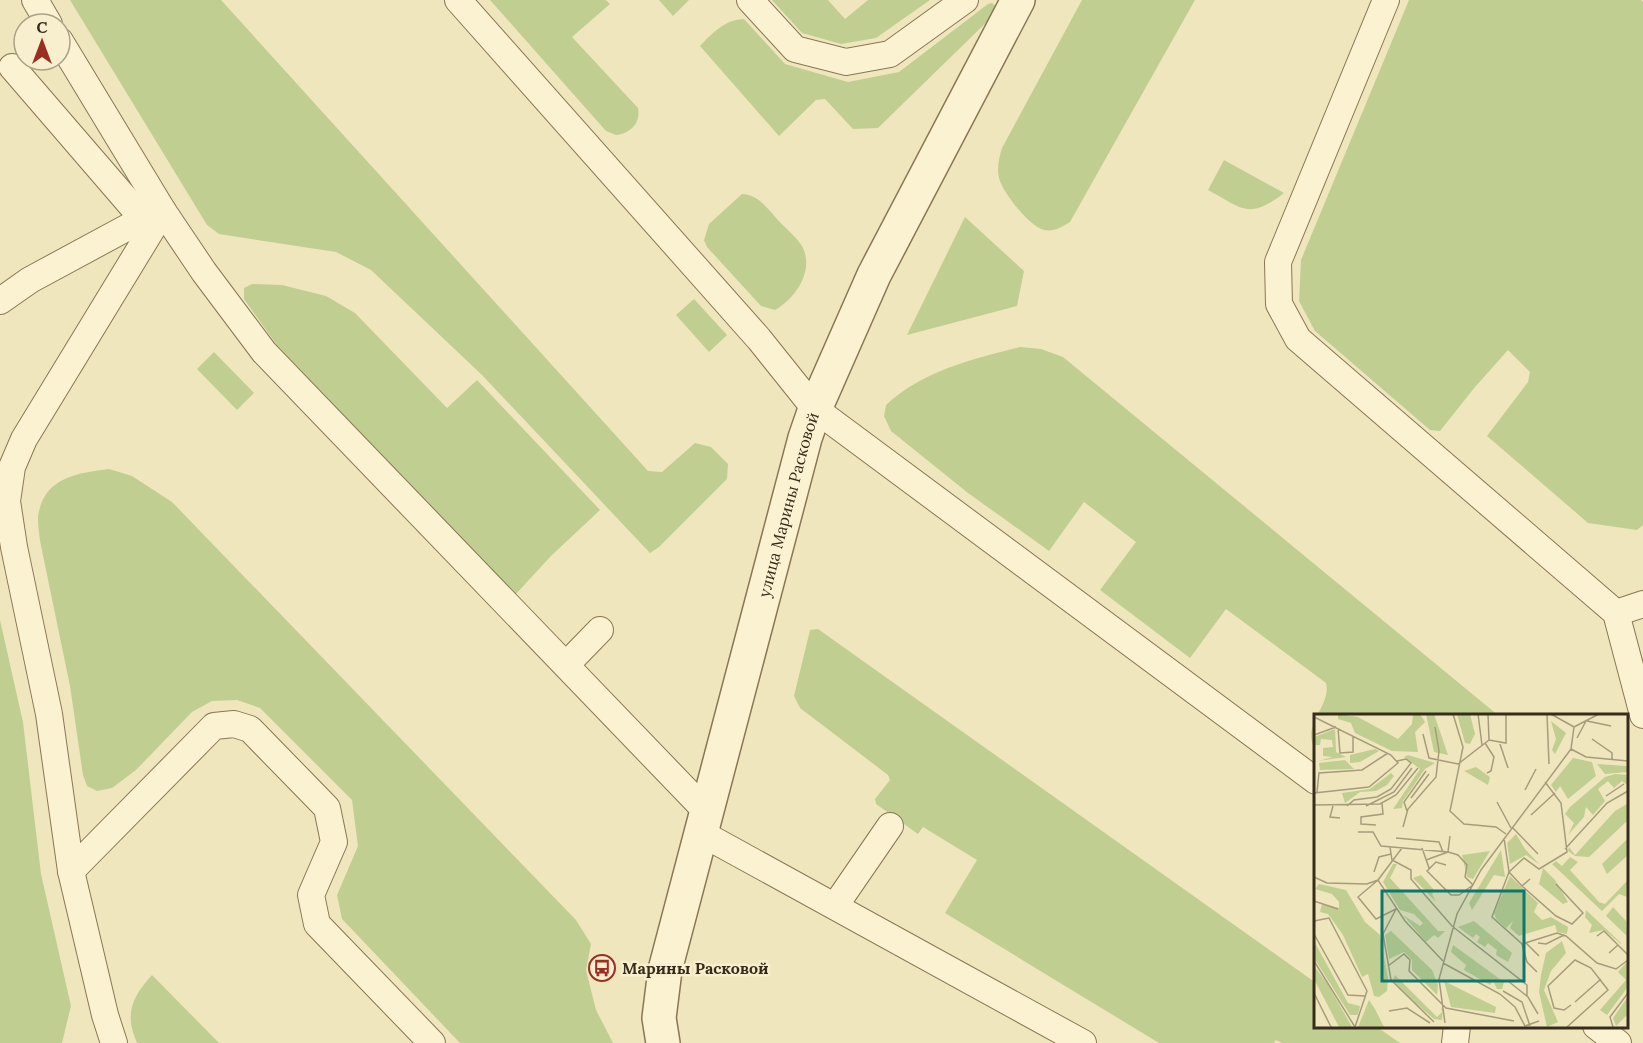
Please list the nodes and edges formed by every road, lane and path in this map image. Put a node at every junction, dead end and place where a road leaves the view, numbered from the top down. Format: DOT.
graph roads {
  1 [pos="458,0"];
  2 [pos="750,0"];
  3 [pos="965,0"];
  4 [pos="1018,0"];
  5 [pos="1386,0"];
  6 [pos="72,63"];
  7 [pos="17,72"];
  8 [pos="153,215"];
  9 [pos="0,301"];
  10 [pos="815,409"];
  11 [pos="1643,604"];
  12 [pos="1616,613"];
  13 [pos="600,630"];
  14 [pos="566,665"];
  15 [pos="1643,715"];
  16 [pos="1314,780"];
  17 [pos="704,822"];
  18 [pos="890,826"];
  19 [pos="71,871"];
  20 [pos="835,906"];
  21 [pos="1457,1028"];
  22 [pos="1599,1028"];
  23 [pos="114,1043"];
  24 [pos="432,1043"];
  25 [pos="663,1043"];
  26 [pos="1083,1043"];
  27 [pos="1455,1043"];
  28 [pos="1618,1043"];
  1 -- 10 [label="lane"];
  2 -- 3 [label="lane"];
  4 -- 10 [label="street, улица Марины Расковой"];
  5 -- 12 [label="lane"];
  6 -- 8 [label="lane"];
  7 -- 8 [label="lane"];
  8 -- 9 [label="lane"];
  8 -- 14 [label="lane"];
  8 -- 19 [label="lane"];
  10 -- 16 [label="lane"];
  10 -- 17 [label="street, улица Марины Расковой"];
  11 -- 12 [label="lane"];
  12 -- 15 [label="lane"];
  13 -- 14 [label="lane"];
  14 -- 17 [label="lane"];
  17 -- 20 [label="lane"];
  17 -- 25 [label="street, улица Марины Расковой"];
  18 -- 20 [label="lane"];
  19 -- 23 [label="lane"];
  19 -- 24 [label="lane"];
  20 -- 26 [label="lane"];
  21 -- 27 [label="lane"];
  22 -- 28 [label="lane"];
}
